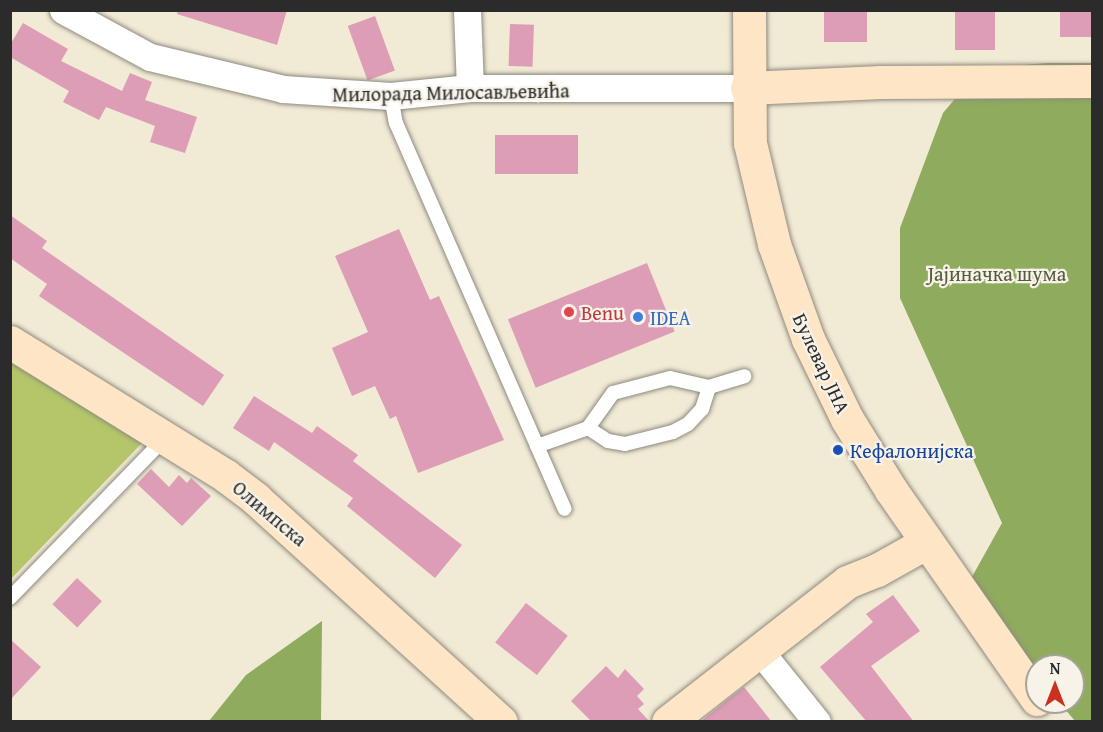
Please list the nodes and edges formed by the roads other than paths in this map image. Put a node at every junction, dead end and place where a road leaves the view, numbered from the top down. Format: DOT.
graph roads {
  1 [pos="63,10"];
  2 [pos="467,10"];
  3 [pos="749,10"];
  4 [pos="1092,81"];
  5 [pos="470,88"];
  6 [pos="747,88"];
  7 [pos="392,96"];
  8 [pos="10,342"];
  9 [pos="744,376"];
  10 [pos="709,387"];
  11 [pos="588,428"];
  12 [pos="165,438"];
  13 [pos="537,446"];
  14 [pos="565,509"];
  15 [pos="919,531"];
  16 [pos="10,598"];
  17 [pos="759,650"];
  18 [pos="1025,682"];
  19 [pos="501,722"];
  20 [pos="668,722"];
  21 [pos="816,722"];
  1 -- 7 [label="street, Милорада Милосављевића"];
  2 -- 5 [label="street"];
  3 -- 6 [label="street, Булевар ЈНА"];
  4 -- 6 [label="street"];
  5 -- 6 [label="street, Милорада Милосављевића"];
  5 -- 7 [label="street, Милорада Милосављевића"];
  6 -- 15 [label="street, Булевар ЈНА"];
  7 -- 13 [label="lane"];
  8 -- 12 [label="street, Олимпска"];
  9 -- 10 [label="lane"];
  10 -- 11 [label="lane"];
  10 -- 11 [label="lane"];
  11 -- 13 [label="lane"];
  12 -- 16 [label="lane"];
  12 -- 19 [label="street, Олимпска"];
  13 -- 14 [label="lane"];
  15 -- 17 [label="street"];
  15 -- 18 [label="street, Булевар ЈНА"];
  17 -- 20 [label="street"];
  17 -- 21 [label="street"];
}
